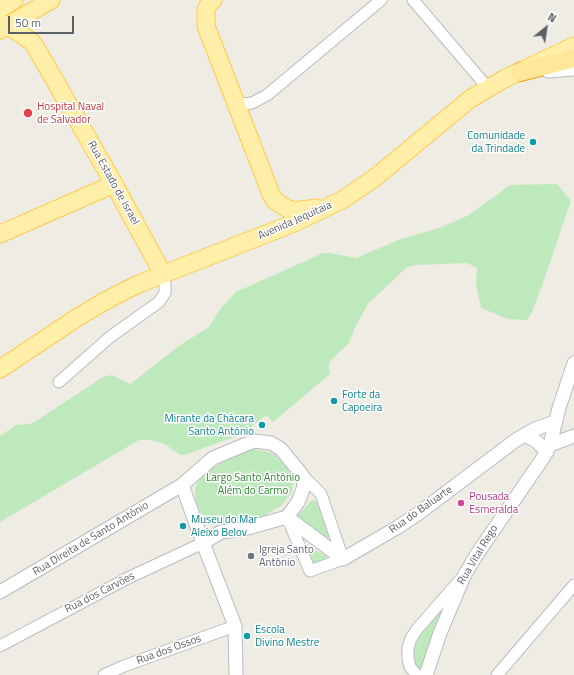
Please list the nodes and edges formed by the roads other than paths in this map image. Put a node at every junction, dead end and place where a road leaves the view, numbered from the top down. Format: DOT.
graph roads {
  1 [pos="14,0"];
  2 [pos="51,0"];
  3 [pos="212,0"];
  4 [pos="381,0"];
  5 [pos="413,0"];
  6 [pos="0,9"];
  7 [pos="2,26"];
  8 [pos="574,46"];
  9 [pos="574,58"];
  10 [pos="574,69"];
  11 [pos="520,72"];
  12 [pos="488,88"];
  13 [pos="236,102"];
  14 [pos="114,184"];
  15 [pos="332,205"];
  16 [pos="0,234"];
  17 [pos="163,274"];
  18 [pos="574,363"];
  19 [pos="0,369"];
  20 [pos="59,382"];
  21 [pos="555,422"];
  22 [pos="574,431"];
  23 [pos="525,435"];
  24 [pos="574,436"];
  25 [pos="548,449"];
  26 [pos="302,475"];
  27 [pos="182,485"];
  28 [pos="287,517"];
  29 [pos="202,543"];
  30 [pos="343,559"];
  31 [pos="464,576"];
  32 [pos="574,585"];
  33 [pos="0,592"];
  34 [pos="235,626"];
  35 [pos="0,646"];
  36 [pos="104,675"];
  37 [pos="236,675"];
  38 [pos="416,675"];
  39 [pos="426,675"];
  40 [pos="497,675"];
  1 -- 6 [label="main road"];
  2 -- 7 [label="main road"];
  3 -- 13 [label="main road"];
  4 -- 13 [label="street"];
  5 -- 12 [label="street"];
  7 -- 14 [label="main road, Rua Estado de Israel"];
  8 -- 11 [label="main road, Avenida Jequitaia"];
  9 -- 11 [label="highway"];
  10 -- 11 [label="street"];
  11 -- 12 [label="main road, Avenida Jequitaia"];
  12 -- 15 [label="main road, Avenida Jequitaia"];
  13 -- 15 [label="main road"];
  14 -- 16 [label="main road"];
  14 -- 17 [label="main road, Rua Estado de Israel"];
  15 -- 17 [label="main road, Avenida Jequitaia"];
  17 -- 19 [label="main road, Avenida Jequitaia"];
  17 -- 20 [label="street"];
  18 -- 21 [label="street"];
  21 -- 22 [label="street"];
  21 -- 23 [label="street, Rua do Baluarte"];
  21 -- 25 [label="street"];
  23 -- 25 [label="street"];
  23 -- 30 [label="street, Rua do Baluarte"];
  24 -- 25 [label="street"];
  25 -- 31 [label="street, Rua Vital Rego"];
  26 -- 27 [label="street"];
  26 -- 28 [label="street"];
  26 -- 30 [label="street"];
  27 -- 29 [label="street"];
  27 -- 33 [label="street, Rua Direita de Santo Antônio"];
  28 -- 29 [label="street"];
  28 -- 30 [label="street"];
  28 -- 30 [label="street"];
  29 -- 34 [label="street"];
  29 -- 35 [label="street, Rua dos Carvões"];
  31 -- 38 [label="street"];
  31 -- 39 [label="street, Rua Vital Rego"];
  32 -- 40 [label="street"];
  34 -- 36 [label="street, Rua dos Ossos"];
  34 -- 37 [label="street"];
}
